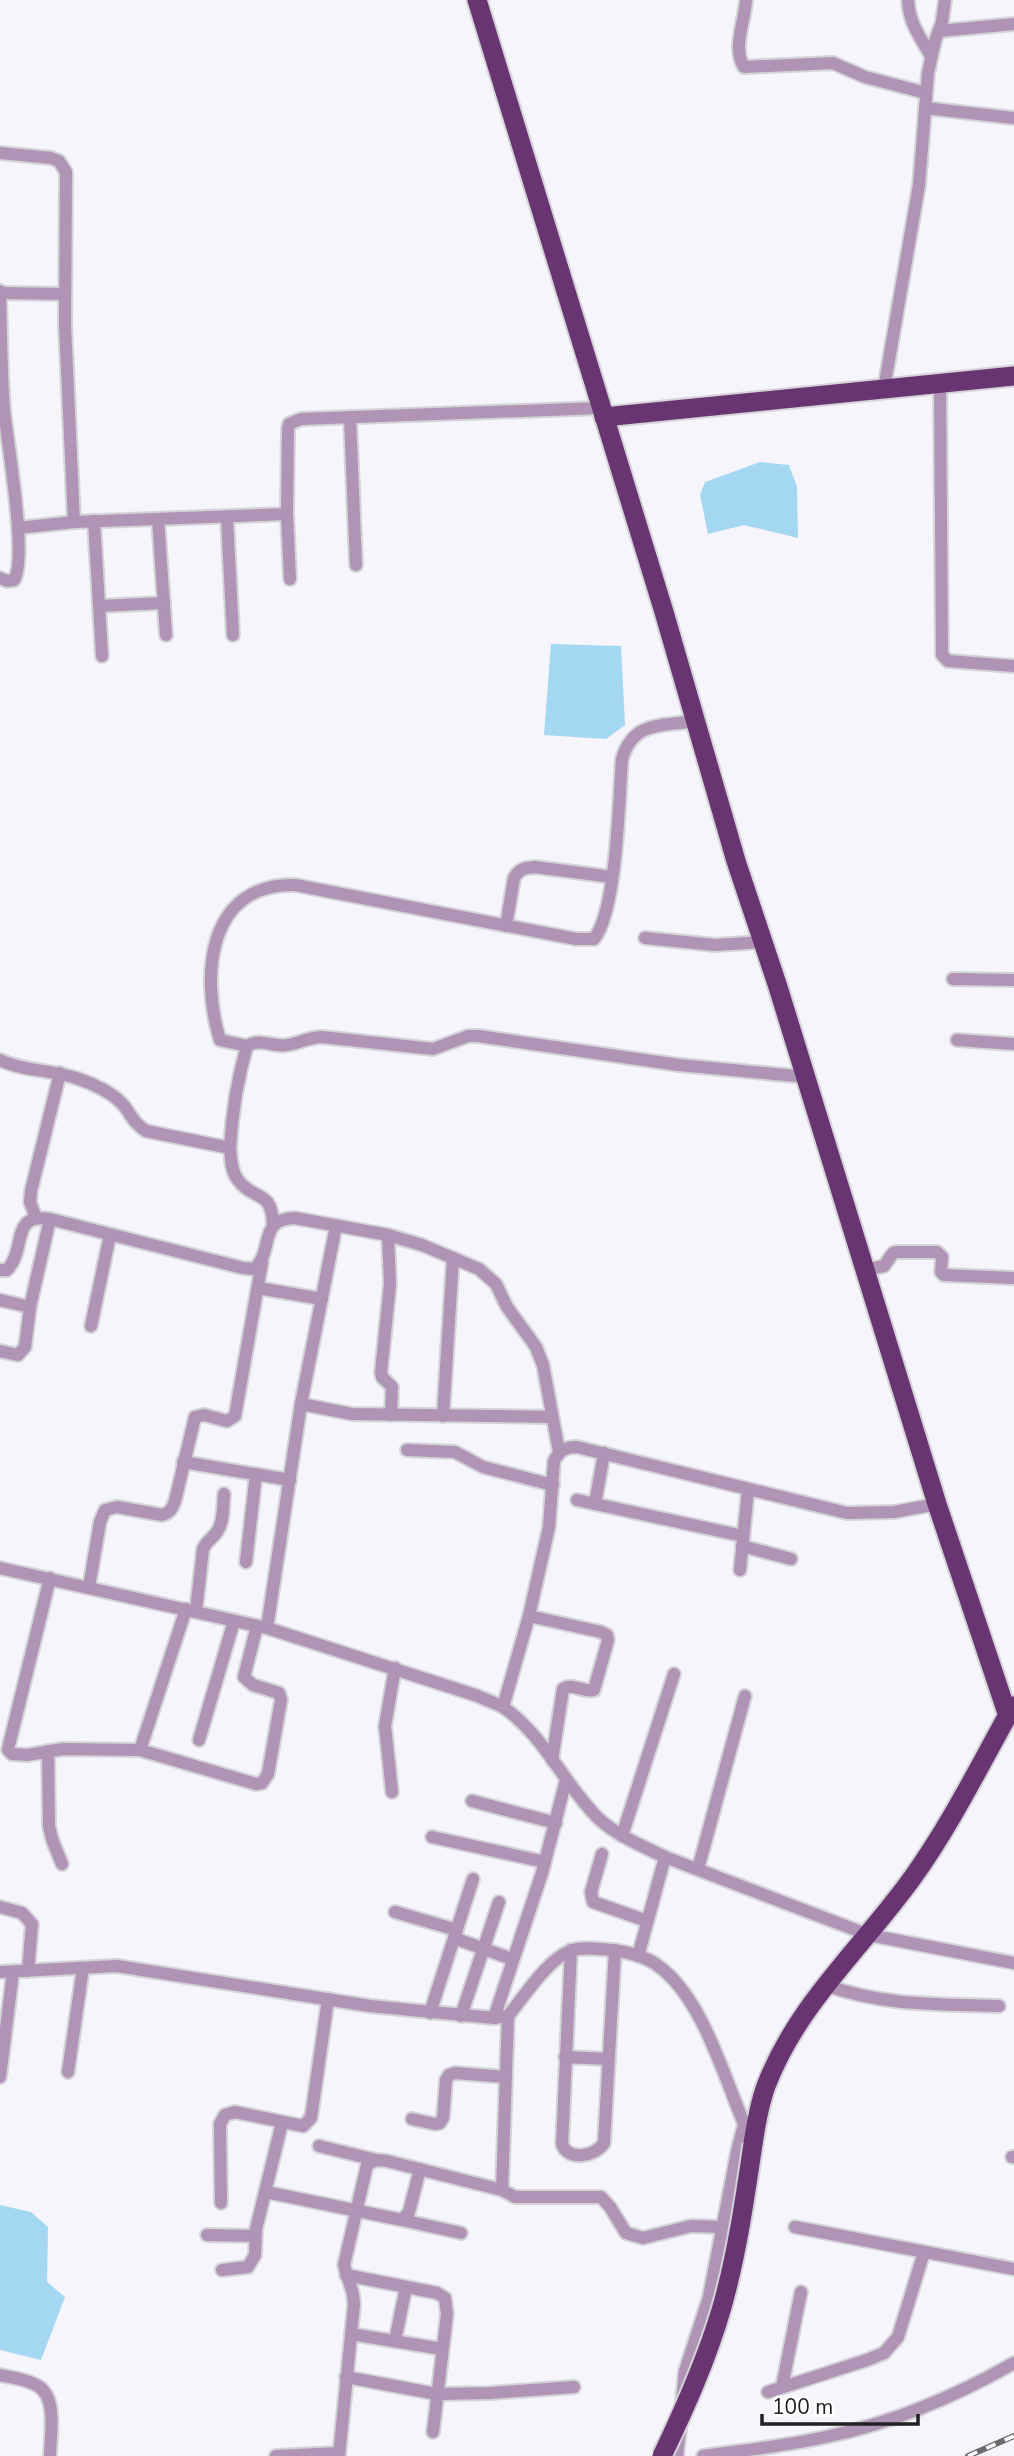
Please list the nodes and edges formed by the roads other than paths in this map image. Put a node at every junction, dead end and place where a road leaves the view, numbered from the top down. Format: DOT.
graph roads {
  1 [pos="477,0"];
  2 [pos="746,0"];
  3 [pos="908,0"];
  4 [pos="945,0"];
  5 [pos="1014,24"];
  6 [pos="939,31"];
  7 [pos="931,56"];
  8 [pos="926,93"];
  9 [pos="925,108"];
  10 [pos="1014,118"];
  11 [pos="0,153"];
  12 [pos="0,292"];
  13 [pos="65,294"];
  14 [pos="1014,376"];
  15 [pos="940,384"];
  16 [pos="884,389"];
  17 [pos="603,413"];
  18 [pos="350,417"];
  19 [pos="287,514"];
  20 [pos="227,518"];
  21 [pos="158,519"];
  22 [pos="94,521"];
  23 [pos="74,522"];
  24 [pos="18,528"];
  25 [pos="356,565"];
  26 [pos="0,578"];
  27 [pos="290,579"];
  28 [pos="164,603"];
  29 [pos="99,606"];
  30 [pos="166,635"];
  31 [pos="233,635"];
  32 [pos="102,656"];
  33 [pos="1014,666"];
  34 [pos="696,721"];
  35 [pos="612,877"];
  36 [pos="506,926"];
  37 [pos="645,938"];
  38 [pos="763,942"];
  39 [pos="953,979"];
  40 [pos="1014,980"];
  41 [pos="957,1040"];
  42 [pos="1014,1044"];
  43 [pos="247,1046"];
  44 [pos="3,1063"];
  45 [pos="60,1073"];
  46 [pos="806,1077"];
  47 [pos="230,1148"];
  48 [pos="36,1217"];
  49 [pos="50,1219"];
  50 [pos="273,1225"];
  51 [pos="336,1226"];
  52 [pos="110,1235"];
  53 [pos="388,1235"];
  54 [pos="453,1258"];
  55 [pos="262,1262"];
  56 [pos="0,1270"];
  57 [pos="864,1270"];
  58 [pos="1013,1278"];
  59 [pos="258,1288"];
  60 [pos="322,1299"];
  61 [pos="0,1300"];
  62 [pos="30,1307"];
  63 [pos="91,1326"];
  64 [pos="0,1351"];
  65 [pos="301,1404"];
  66 [pos="391,1415"];
  67 [pos="443,1416"];
  68 [pos="552,1417"];
  69 [pos="407,1450"];
  70 [pos="559,1452"];
  71 [pos="604,1453"];
  72 [pos="183,1462"];
  73 [pos="256,1474"];
  74 [pos="290,1480"];
  75 [pos="553,1485"];
  76 [pos="748,1490"];
  77 [pos="224,1494"];
  78 [pos="578,1500"];
  79 [pos="595,1504"];
  80 [pos="937,1504"];
  81 [pos="743,1541"];
  82 [pos="791,1559"];
  83 [pos="246,1562"];
  84 [pos="0,1568"];
  85 [pos="740,1570"];
  86 [pos="50,1578"];
  87 [pos="89,1587"];
  88 [pos="191,1610"];
  89 [pos="529,1616"];
  90 [pos="234,1620"];
  91 [pos="262,1627"];
  92 [pos="395,1668"];
  93 [pos="674,1674"];
  94 [pos="744,1696"];
  95 [pos="503,1707"];
  96 [pos="1011,1711"];
  97 [pos="199,1740"];
  98 [pos="141,1749"];
  99 [pos="48,1751"];
  100 [pos="552,1760"];
  101 [pos="566,1780"];
  102 [pos="393,1792"];
  103 [pos="472,1801"];
  104 [pos="556,1823"];
  105 [pos="622,1836"];
  106 [pos="432,1837"];
  107 [pos="602,1854"];
  108 [pos="665,1857"];
  109 [pos="545,1862"];
  110 [pos="62,1864"];
  111 [pos="698,1869"];
  112 [pos="473,1879"];
  113 [pos="499,1902"];
  114 [pos="0,1907"];
  115 [pos="395,1912"];
  116 [pos="648,1921"];
  117 [pos="456,1934"];
  118 [pos="869,1935"];
  119 [pos="484,1948"];
  120 [pos="571,1950"];
  121 [pos="615,1950"];
  122 [pos="638,1955"];
  123 [pos="512,1959"];
  124 [pos="1014,1963"];
  125 [pos="83,1968"];
  126 [pos="28,1971"];
  127 [pos="6,1972"];
  128 [pos="825,1985"];
  129 [pos="328,1999"];
  130 [pos="999,2006"];
  131 [pos="430,2013"];
  132 [pos="461,2016"];
  133 [pos="508,2016"];
  134 [pos="494,2018"];
  135 [pos="565,2057"];
  136 [pos="608,2059"];
  137 [pos="68,2071"];
  138 [pos="0,2077"];
  139 [pos="506,2077"];
  140 [pos="412,2119"];
  141 [pos="282,2123"];
  142 [pos="744,2125"];
  143 [pos="753,2144"];
  144 [pos="319,2146"];
  145 [pos="376,2160"];
  146 [pos="419,2169"];
  147 [pos="502,2190"];
  148 [pos="266,2192"];
  149 [pos="221,2203"];
  150 [pos="355,2210"];
  151 [pos="402,2220"];
  152 [pos="723,2227"];
  153 [pos="795,2227"];
  154 [pos="461,2233"];
  155 [pos="207,2235"];
  156 [pos="255,2236"];
  157 [pos="924,2252"];
  158 [pos="1013,2265"];
  159 [pos="222,2270"];
  160 [pos="346,2275"];
  161 [pos="406,2287"];
  162 [pos="801,2292"];
  163 [pos="351,2334"];
  164 [pos="395,2341"];
  165 [pos="442,2349"];
  166 [pos="1014,2364"];
  167 [pos="0,2375"];
  168 [pos="346,2377"];
  169 [pos="574,2387"];
  170 [pos="782,2387"];
  171 [pos="768,2392"];
  172 [pos="438,2394"];
  173 [pos="433,2432"];
  174 [pos="339,2454"];
  175 [pos="50,2456"];
  176 [pos="276,2456"];
  177 [pos="662,2456"];
  178 [pos="677,2456"];
  179 [pos="703,2456"];
  1 -- 17 [label="highway"];
  2 -- 8 [label="street"];
  3 -- 7 [label="street"];
  4 -- 6 [label="street"];
  5 -- 6 [label="street"];
  6 -- 7 [label="street"];
  7 -- 8 [label="street"];
  8 -- 9 [label="street"];
  9 -- 10 [label="street"];
  9 -- 16 [label="street"];
  11 -- 13 [label="street"];
  12 -- 13 [label="street"];
  12 -- 24 [label="street"];
  13 -- 23 [label="street"];
  14 -- 15 [label="highway"];
  15 -- 16 [label="highway"];
  15 -- 33 [label="street"];
  16 -- 17 [label="highway"];
  17 -- 18 [label="street"];
  17 -- 34 [label="highway"];
  18 -- 19 [label="street"];
  18 -- 25 [label="street"];
  19 -- 20 [label="street"];
  19 -- 27 [label="street"];
  20 -- 21 [label="street"];
  20 -- 31 [label="street"];
  21 -- 22 [label="street"];
  21 -- 28 [label="street"];
  22 -- 23 [label="street"];
  22 -- 29 [label="street"];
  23 -- 24 [label="street"];
  24 -- 26 [label="street"];
  28 -- 29 [label="street"];
  28 -- 30 [label="street"];
  29 -- 32 [label="street"];
  34 -- 35 [label="street"];
  34 -- 38 [label="highway"];
  35 -- 36 [label="street"];
  35 -- 36 [label="street"];
  36 -- 43 [label="street"];
  37 -- 38 [label="street"];
  38 -- 46 [label="highway"];
  39 -- 40 [label="street"];
  41 -- 42 [label="street"];
  43 -- 46 [label="street"];
  43 -- 47 [label="street"];
  44 -- 45 [label="street"];
  45 -- 47 [label="street"];
  45 -- 48 [label="street"];
  46 -- 57 [label="highway"];
  47 -- 50 [label="street"];
  48 -- 49 [label="street"];
  48 -- 56 [label="street"];
  49 -- 52 [label="street"];
  49 -- 62 [label="street"];
  50 -- 51 [label="street"];
  50 -- 55 [label="street"];
  51 -- 53 [label="street"];
  51 -- 60 [label="street"];
  52 -- 55 [label="street"];
  52 -- 63 [label="street"];
  53 -- 54 [label="street"];
  53 -- 66 [label="street"];
  54 -- 67 [label="street"];
  54 -- 68 [label="street"];
  55 -- 59 [label="street"];
  57 -- 58 [label="street"];
  57 -- 80 [label="highway"];
  59 -- 60 [label="street"];
  59 -- 72 [label="street"];
  60 -- 65 [label="street"];
  61 -- 62 [label="street"];
  62 -- 64 [label="street"];
  65 -- 66 [label="street"];
  65 -- 74 [label="street"];
  66 -- 67 [label="street"];
  67 -- 68 [label="street"];
  68 -- 70 [label="street"];
  69 -- 75 [label="street"];
  70 -- 71 [label="street"];
  70 -- 75 [label="street"];
  71 -- 76 [label="street"];
  71 -- 79 [label="street"];
  72 -- 73 [label="street"];
  72 -- 87 [label="street"];
  73 -- 74 [label="street"];
  73 -- 83 [label="street"];
  74 -- 91 [label="street"];
  75 -- 89 [label="street"];
  76 -- 80 [label="street"];
  76 -- 81 [label="street"];
  77 -- 88 [label="street"];
  78 -- 79 [label="street"];
  79 -- 81 [label="street"];
  80 -- 96 [label="highway"];
  81 -- 82 [label="street"];
  81 -- 85 [label="street"];
  84 -- 86 [label="street"];
  86 -- 87 [label="street"];
  86 -- 99 [label="street"];
  87 -- 88 [label="street"];
  88 -- 90 [label="street"];
  88 -- 98 [label="street"];
  89 -- 95 [label="street"];
  89 -- 100 [label="street"];
  90 -- 91 [label="street"];
  90 -- 97 [label="street"];
  91 -- 92 [label="street"];
  91 -- 98 [label="street"];
  92 -- 95 [label="street"];
  92 -- 102 [label="street"];
  93 -- 105 [label="street"];
  94 -- 111 [label="street"];
  95 -- 100 [label="street"];
  96 -- 118 [label="highway"];
  98 -- 99 [label="street"];
  99 -- 110 [label="street"];
  100 -- 101 [label="street"];
  101 -- 104 [label="street"];
  101 -- 105 [label="street"];
  103 -- 104 [label="street"];
  104 -- 109 [label="street"];
  105 -- 108 [label="street"];
  106 -- 109 [label="street"];
  107 -- 116 [label="street"];
  108 -- 111 [label="street"];
  108 -- 116 [label="street"];
  109 -- 123 [label="street"];
  111 -- 118 [label="street"];
  112 -- 117 [label="street"];
  113 -- 119 [label="street"];
  114 -- 126 [label="street"];
  115 -- 117 [label="street"];
  116 -- 122 [label="street"];
  117 -- 119 [label="street"];
  117 -- 131 [label="street"];
  118 -- 124 [label="street"];
  118 -- 128 [label="highway"];
  119 -- 123 [label="street"];
  119 -- 132 [label="street"];
  120 -- 121 [label="street"];
  120 -- 133 [label="street"];
  120 -- 135 [label="street"];
  121 -- 122 [label="street"];
  121 -- 136 [label="street"];
  122 -- 142 [label="street"];
  123 -- 134 [label="street"];
  125 -- 126 [label="street"];
  125 -- 129 [label="street"];
  125 -- 137 [label="street"];
  126 -- 127 [label="street"];
  127 -- 138 [label="street"];
  128 -- 130 [label="street"];
  128 -- 143 [label="highway"];
  129 -- 131 [label="street"];
  129 -- 141 [label="street"];
  131 -- 132 [label="street"];
  132 -- 134 [label="street"];
  133 -- 134 [label="street"];
  133 -- 139 [label="street"];
  135 -- 136 [label="street"];
  135 -- 136 [label="street"];
  139 -- 140 [label="street"];
  139 -- 147 [label="street"];
  141 -- 148 [label="street"];
  141 -- 149 [label="street"];
  142 -- 143 [label="street"];
  142 -- 152 [label="street"];
  143 -- 177 [label="highway, bridge"];
  144 -- 145 [label="street"];
  145 -- 146 [label="street"];
  145 -- 150 [label="street"];
  146 -- 147 [label="street"];
  146 -- 151 [label="street"];
  147 -- 152 [label="street"];
  148 -- 150 [label="street"];
  148 -- 156 [label="street"];
  150 -- 151 [label="street"];
  150 -- 160 [label="street"];
  151 -- 154 [label="street"];
  152 -- 178 [label="street"];
  153 -- 157 [label="street"];
  155 -- 156 [label="street"];
  156 -- 159 [label="street"];
  157 -- 158 [label="street"];
  157 -- 170 [label="street"];
  160 -- 161 [label="street"];
  160 -- 163 [label="street"];
  161 -- 164 [label="street"];
  161 -- 165 [label="street"];
  162 -- 170 [label="street"];
  163 -- 164 [label="street"];
  163 -- 168 [label="street"];
  164 -- 165 [label="street"];
  165 -- 172 [label="street"];
  166 -- 179 [label="street"];
  167 -- 175 [label="street"];
  168 -- 172 [label="street"];
  168 -- 174 [label="street"];
  169 -- 172 [label="street"];
  170 -- 171 [label="street"];
  172 -- 173 [label="street"];
  174 -- 176 [label="street"];
}
